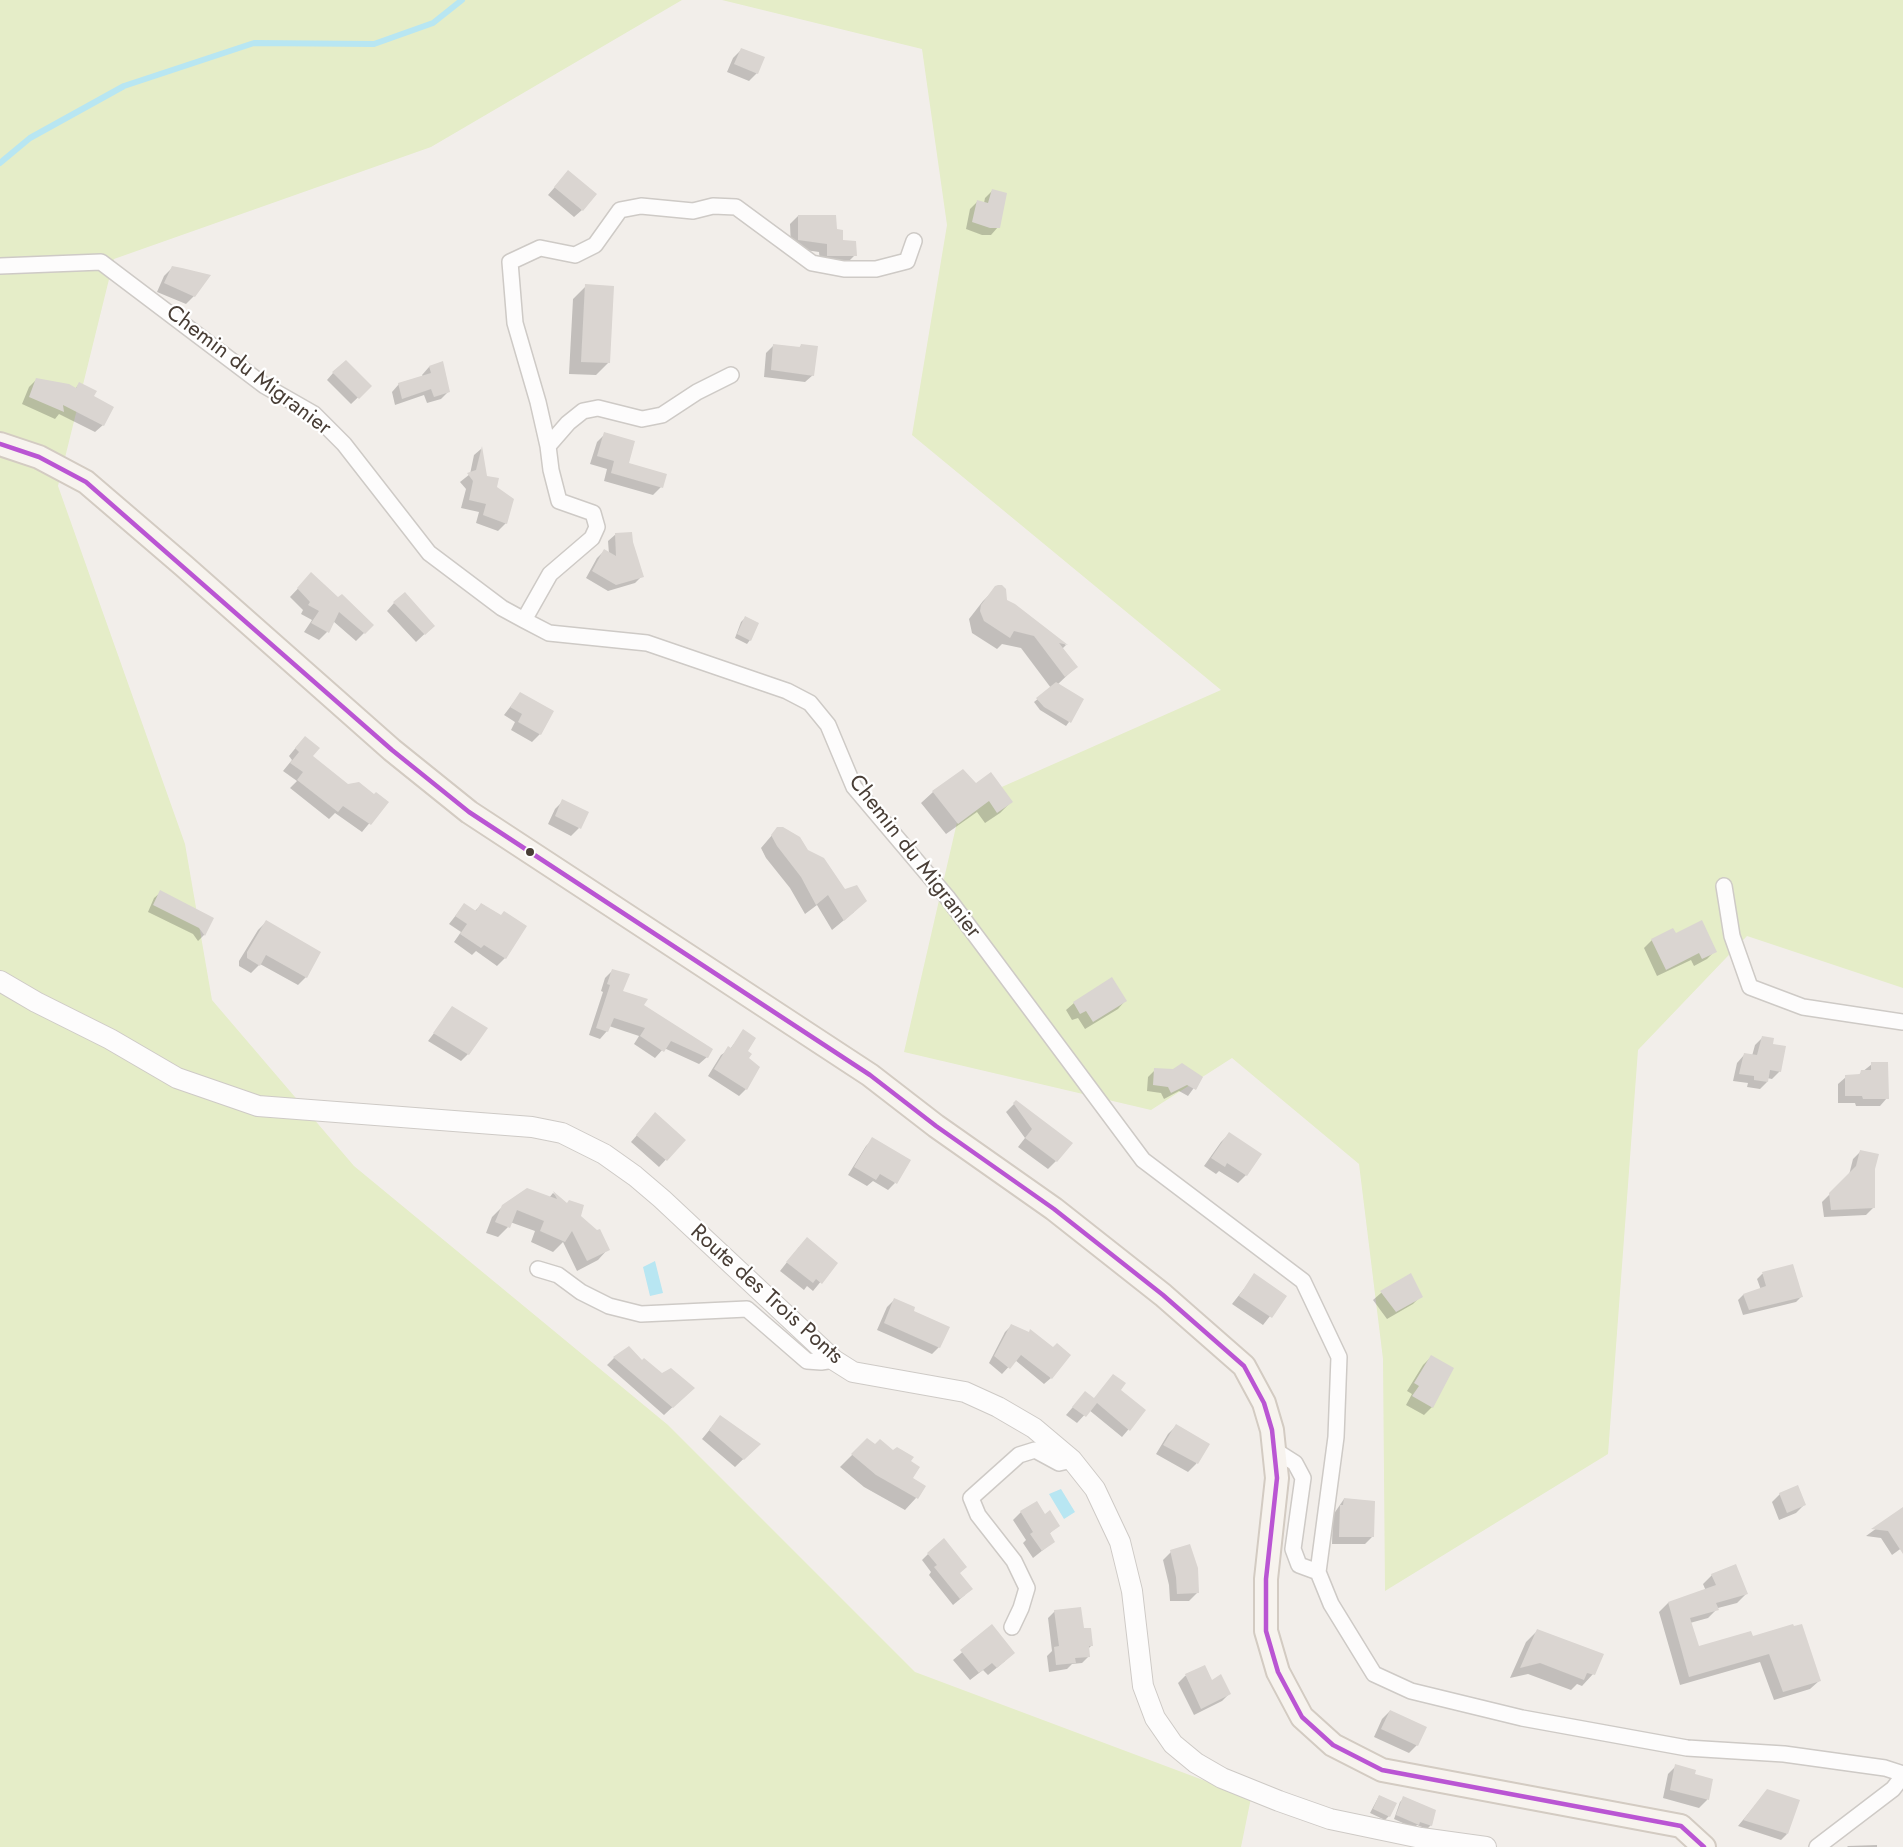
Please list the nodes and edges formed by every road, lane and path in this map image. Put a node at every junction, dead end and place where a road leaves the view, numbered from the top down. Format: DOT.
graph roads {
  1 [pos="914,241"];
  2 [pos="0,266"];
  3 [pos="731,375"];
  4 [pos="0,444"];
  5 [pos="548,446"];
  6 [pos="524,620"];
  7 [pos="1724,886"];
  8 [pos="0,981"];
  9 [pos="1903,1022"];
  10 [pos="538,1269"];
  11 [pos="834,1360"];
  12 [pos="1274,1449"];
  13 [pos="1072,1460"];
  14 [pos="1318,1572"];
  15 [pos="1012,1627"];
  16 [pos="1903,1775"];
  17 [pos="1486,1847"];
  18 [pos="1704,1847"];
  19 [pos="1816,1847"];
  1 -- 5 [label="street"];
  2 -- 6 [label="street, Chemin du Migranier"];
  3 -- 5 [label="street"];
  4 -- 12 [label="main road"];
  5 -- 6 [label="street"];
  6 -- 14 [label="street, Chemin du Migranier"];
  7 -- 9 [label="street"];
  8 -- 11 [label="street, Route des Trois Ponts"];
  10 -- 11 [label="street"];
  11 -- 13 [label="street, Route des Trois Ponts"];
  12 -- 14 [label="street"];
  12 -- 18 [label="main road"];
  13 -- 15 [label="street"];
  13 -- 17 [label="street, Route des Trois Ponts"];
  14 -- 16 [label="street"];
  16 -- 19 [label="street"];
}
